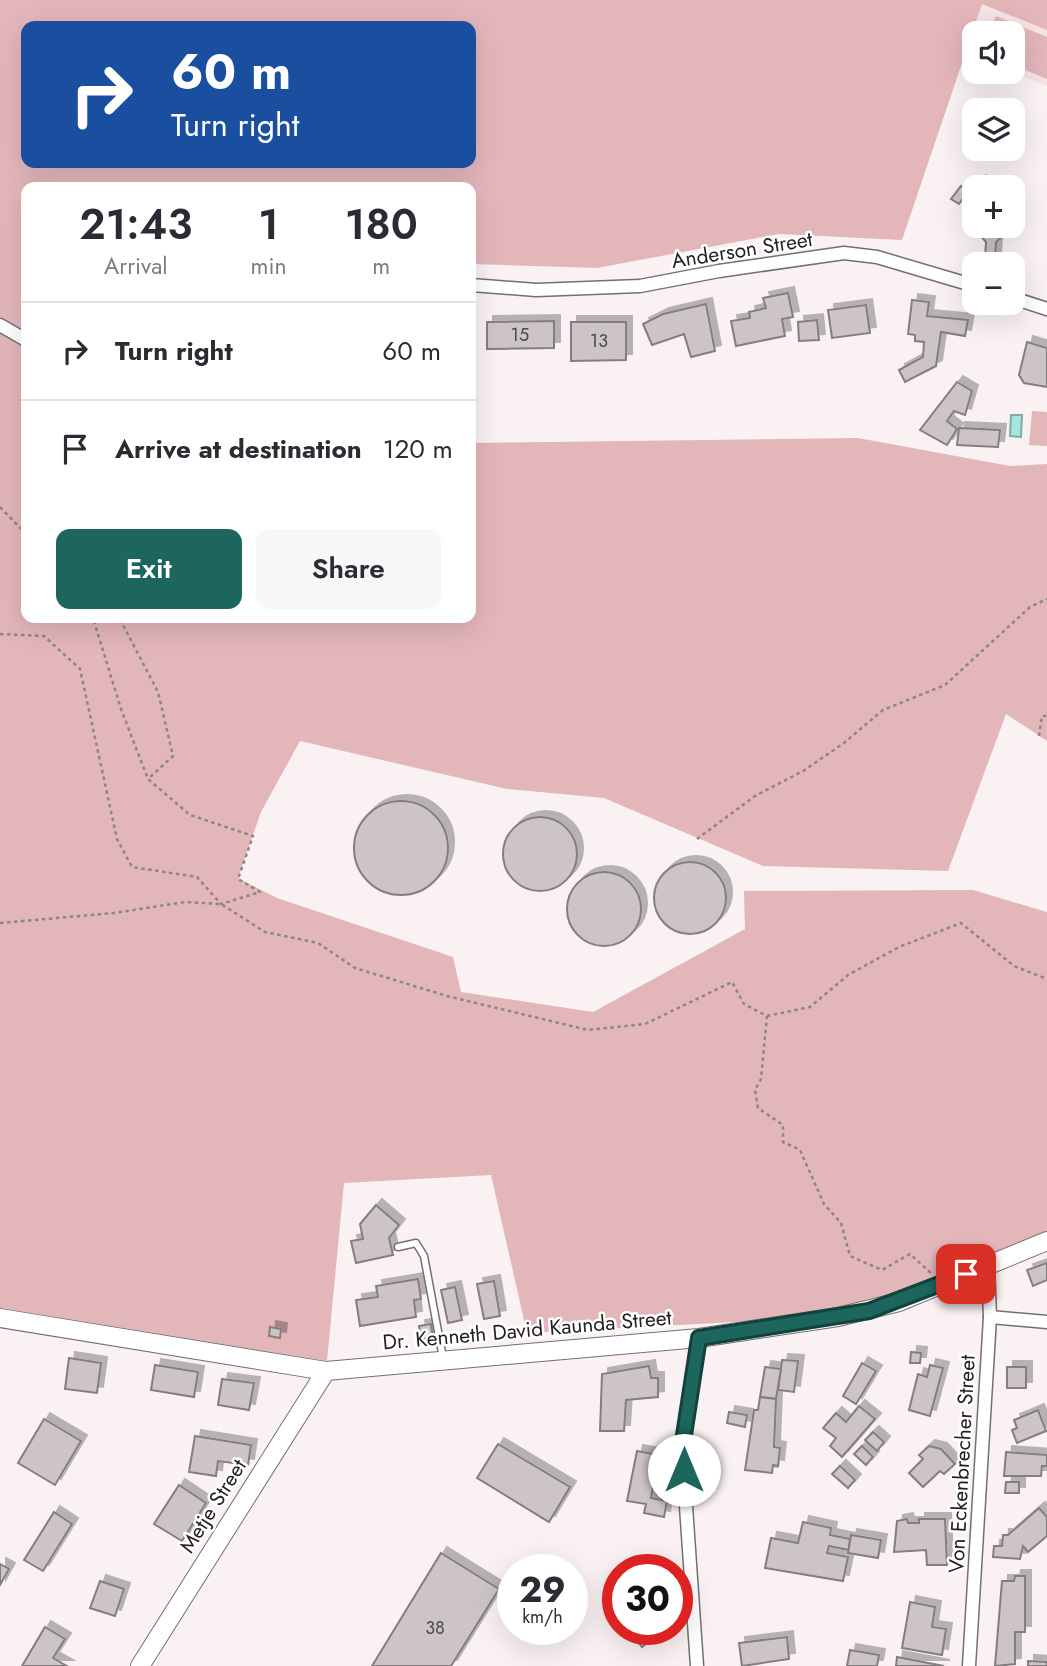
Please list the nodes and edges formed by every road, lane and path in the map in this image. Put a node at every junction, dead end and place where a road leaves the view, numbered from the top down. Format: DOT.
graph roads {
  1 [pos="962,282"];
  2 [pos="476,285"];
  3 [pos="1025,302"];
  4 [pos="1047,309"];
  5 [pos="0,325"];
  6 [pos="21,337"];
  7 [pos="0,507"];
  8 [pos="21,529"];
  9 [pos="1047,599"];
  10 [pos="95,623"];
  11 [pos="122,623"];
  12 [pos="0,634"];
  13 [pos="1047,716"];
  14 [pos="1039,736"];
  15 [pos="148,779"];
  16 [pos="697,839"];
  17 [pos="221,904"];
  18 [pos="0,923"];
  19 [pos="1047,979"];
  20 [pos="767,1016"];
  21 [pos="1047,1241"];
  22 [pos="398,1247"];
  23 [pos="988,1265"];
  24 [pos="945,1283"];
  25 [pos="990,1317"];
  26 [pos="0,1318"];
  27 [pos="1047,1322"];
  28 [pos="699,1338"];
  29 [pos="443,1360"];
  30 [pos="326,1371"];
  31 [pos="140,1666"];
  32 [pos="697,1666"];
  33 [pos="969,1666"];
  1 -- 2 [label="street, Anderson Street"];
  3 -- 4 [label="street"];
  5 -- 6 [label="street"];
  7 -- 8 [label="path"];
  9 -- 16 [label="path"];
  10 -- 15 [label="path"];
  11 -- 15 [label="path"];
  12 -- 17 [label="path"];
  13 -- 14 [label="path"];
  15 -- 17 [label="path"];
  17 -- 18 [label="path"];
  17 -- 20 [label="path"];
  19 -- 20 [label="path"];
  20 -- 24 [label="path"];
  21 -- 23 [label="street, Dr. Kenneth David Kaunda Street"];
  22 -- 29 [label="lane"];
  23 -- 24 [label="street, Dr. Kenneth David Kaunda Street"];
  23 -- 25 [label="street, Von Eckenbrecher Street"];
  24 -- 28 [label="street, Dr. Kenneth David Kaunda Street"];
  25 -- 27 [label="street"];
  25 -- 33 [label="street, Von Eckenbrecher Street"];
  26 -- 30 [label="street, Dr. Kenneth David Kaunda Street"];
  28 -- 29 [label="street, Dr. Kenneth David Kaunda Street"];
  28 -- 32 [label="street"];
  29 -- 30 [label="street, Dr. Kenneth David Kaunda Street"];
  30 -- 31 [label="street, Metje Street"];
}
